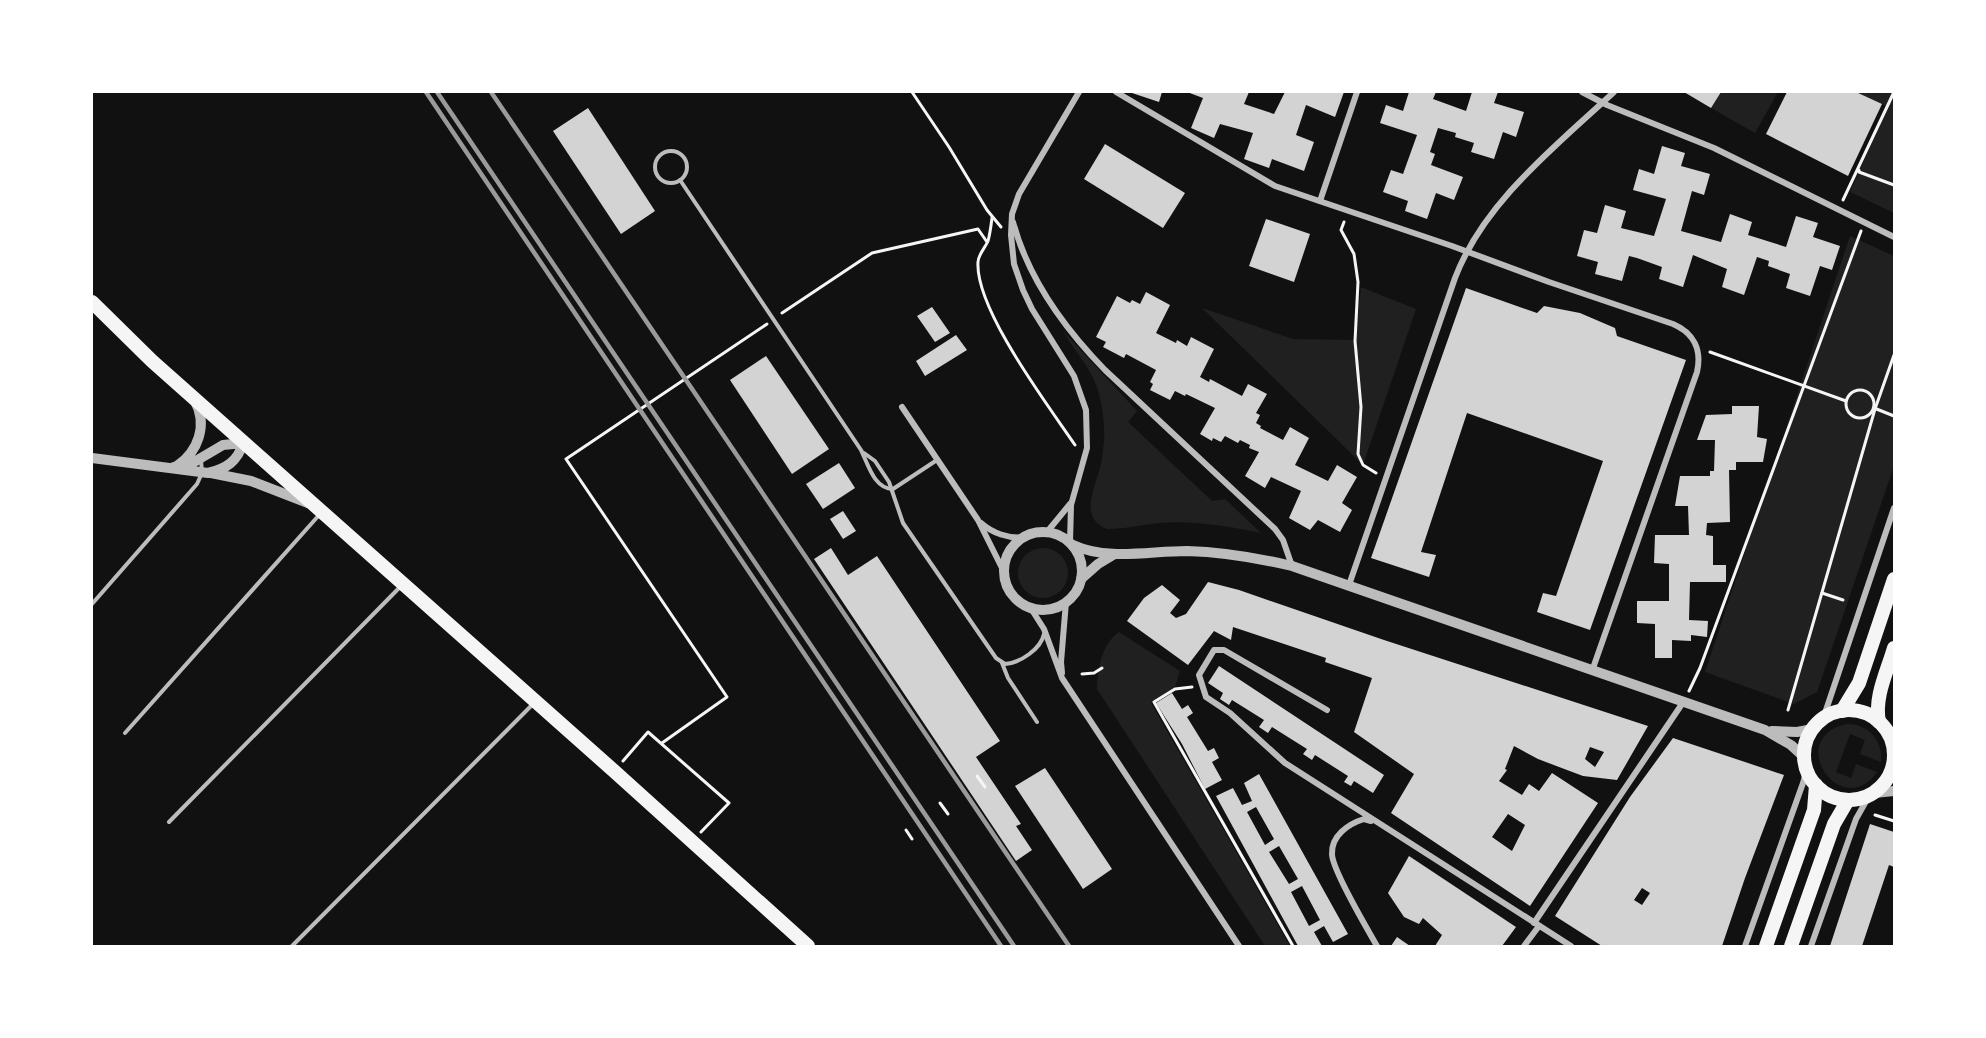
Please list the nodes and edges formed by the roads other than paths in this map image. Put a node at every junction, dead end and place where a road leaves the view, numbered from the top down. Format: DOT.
graph roads {
  1 [pos="1079,92"];
  2 [pos="1116,92"];
  3 [pos="1357,92"];
  4 [pos="1582,92"];
  5 [pos="1614,92"];
  6 [pos="1602,103"];
  7 [pos="680,180"];
  8 [pos="1320,201"];
  9 [pos="1012,214"];
  10 [pos="1894,237"];
  11 [pos="1467,251"];
  12 [pos="92,302"];
  13 [pos="193,398"];
  14 [pos="902,408"];
  15 [pos="243,443"];
  16 [pos="861,450"];
  17 [pos="92,458"];
  18 [pos="200,458"];
  19 [pos="937,460"];
  20 [pos="174,467"];
  21 [pos="205,473"];
  22 [pos="893,489"];
  23 [pos="1073,498"];
  24 [pos="1894,508"];
  25 [pos="320,511"];
  26 [pos="976,518"];
  27 [pos="1047,532"];
  28 [pos="1024,537"];
  29 [pos="1071,544"];
  30 [pos="1113,555"];
  31 [pos="1292,566"];
  32 [pos="1004,572"];
  33 [pos="1081,579"];
  34 [pos="1894,579"];
  35 [pos="403,584"];
  36 [pos="1349,585"];
  37 [pos="1066,602"];
  38 [pos="92,604"];
  39 [pos="1030,607"];
  40 [pos="1044,629"];
  41 [pos="1894,648"];
  42 [pos="1002,663"];
  43 [pos="1592,671"];
  44 [pos="1065,682"];
  45 [pos="536,701"];
  46 [pos="1684,701"];
  47 [pos="1328,710"];
  48 [pos="1842,711"];
  49 [pos="1823,719"];
  50 [pos="1037,722"];
  51 [pos="1879,722"];
  52 [pos="1813,729"];
  53 [pos="1765,730"];
  54 [pos="125,733"];
  55 [pos="1894,746"];
  56 [pos="1806,764"];
  57 [pos="1816,785"];
  58 [pos="1894,791"];
  59 [pos="1871,794"];
  60 [pos="1848,800"];
  61 [pos="169,822"];
  62 [pos="1376,823"];
  63 [pos="1536,925"];
  64 [pos="1567,945"];
  65 [pos="292,946"];
  66 [pos="808,946"];
  67 [pos="1239,946"];
  68 [pos="1377,946"];
  69 [pos="1524,946"];
  70 [pos="1744,946"];
  71 [pos="1766,946"];
  72 [pos="1791,946"];
  73 [pos="1811,946"];
  1 -- 9 [label="street"];
  2 -- 8 [label="street"];
  3 -- 8 [label="street"];
  4 -- 6 [label="street"];
  5 -- 6 [label="street"];
  6 -- 10 [label="street"];
  6 -- 11 [label="street"];
  7 -- 7 [label="lane"];
  7 -- 16 [label="lane"];
  8 -- 11 [label="street"];
  9 -- 23 [label="street"];
  9 -- 31 [label="street"];
  11 -- 36 [label="street"];
  11 -- 43 [label="street"];
  12 -- 13 [label="main road"];
  13 -- 15 [label="main road"];
  13 -- 20 [label="street"];
  14 -- 19 [label="street"];
  15 -- 18 [label="street"];
  15 -- 21 [label="street"];
  15 -- 25 [label="main road"];
  16 -- 22 [label="lane"];
  16 -- 22 [label="lane"];
  17 -- 20 [label="street"];
  18 -- 20 [label="street"];
  18 -- 21 [label="lane"];
  19 -- 22 [label="lane"];
  19 -- 26 [label="street"];
  20 -- 21 [label="street"];
  21 -- 25 [label="street"];
  21 -- 38 [label="lane"];
  22 -- 42 [label="lane"];
  23 -- 27 [label="street"];
  23 -- 29 [label="street"];
  24 -- 49 [label="street"];
  25 -- 35 [label="main road"];
  25 -- 54 [label="lane"];
  26 -- 28 [label="street"];
  26 -- 32 [label="street"];
  27 -- 28 [label="street"];
  27 -- 29 [label="street"];
  28 -- 32 [label="street"];
  29 -- 30 [label="street"];
  29 -- 33 [label="street"];
  30 -- 31 [label="street"];
  30 -- 33 [label="street"];
  31 -- 36 [label="street"];
  32 -- 39 [label="street"];
  33 -- 37 [label="street"];
  34 -- 48 [label="main road"];
  35 -- 45 [label="main road"];
  35 -- 61 [label="lane"];
  36 -- 43 [label="street"];
  37 -- 39 [label="street"];
  37 -- 44 [label="street"];
  39 -- 40 [label="street"];
  40 -- 42 [label="lane"];
  40 -- 44 [label="street"];
  41 -- 51 [label="main road"];
  42 -- 50 [label="lane"];
  43 -- 46 [label="street"];
  44 -- 67 [label="street"];
  45 -- 65 [label="lane"];
  45 -- 66 [label="main road"];
  46 -- 53 [label="street"];
  46 -- 63 [label="street"];
  47 -- 62 [label="street"];
  48 -- 49 [label="main road"];
  48 -- 51 [label="main road"];
  49 -- 52 [label="main road"];
  51 -- 55 [label="main road"];
  52 -- 53 [label="street"];
  52 -- 56 [label="main road"];
  53 -- 56 [label="street"];
  55 -- 59 [label="main road"];
  56 -- 57 [label="main road"];
  56 -- 70 [label="street"];
  57 -- 60 [label="main road"];
  57 -- 71 [label="main road"];
  58 -- 59 [label="street"];
  59 -- 60 [label="main road"];
  59 -- 73 [label="street"];
  60 -- 72 [label="main road"];
  62 -- 63 [label="street"];
  62 -- 68 [label="street"];
  63 -- 64 [label="street"];
  63 -- 69 [label="street"];
}
